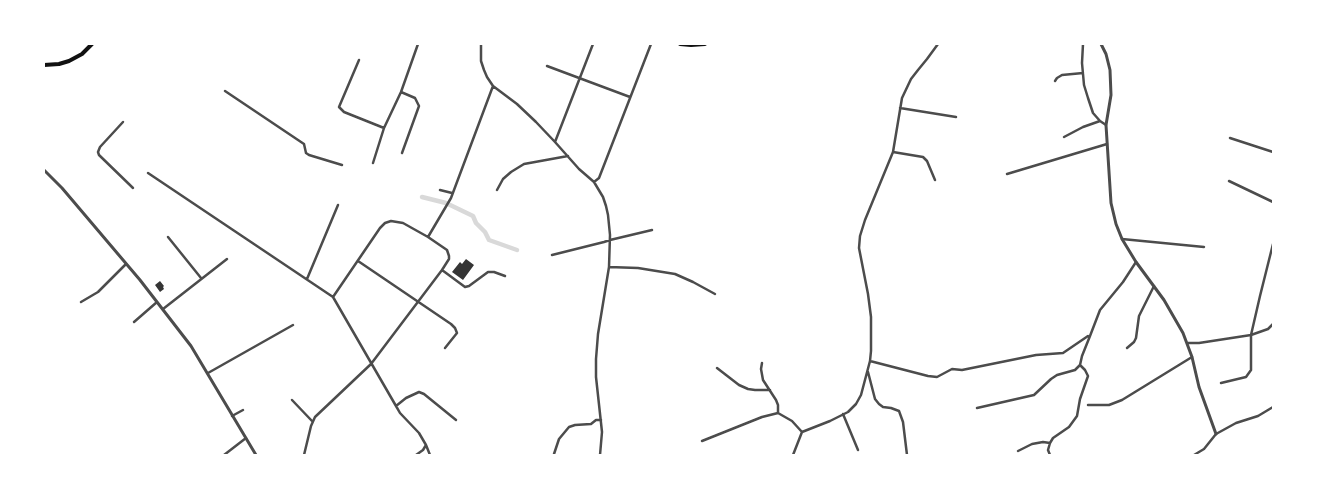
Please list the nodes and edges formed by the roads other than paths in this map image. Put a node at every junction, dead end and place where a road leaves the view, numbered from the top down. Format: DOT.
graph roads {
  1 [pos="92,44"];
  2 [pos="418,44"];
  3 [pos="480,44"];
  4 [pos="593,44"];
  5 [pos="650,44"];
  6 [pos="680,44"];
  7 [pos="704,44"];
  8 [pos="938,44"];
  9 [pos="1083,44"];
  10 [pos="1101,44"];
  11 [pos="359,60"];
  12 [pos="44,65"];
  13 [pos="547,66"];
  14 [pos="1083,73"];
  15 [pos="580,78"];
  16 [pos="1056,81"];
  17 [pos="493,86"];
  18 [pos="225,91"];
  19 [pos="402,92"];
  20 [pos="630,97"];
  21 [pos="900,108"];
  22 [pos="956,117"];
  23 [pos="1100,121"];
  24 [pos="123,122"];
  25 [pos="1106,125"];
  26 [pos="384,128"];
  27 [pos="1064,137"];
  28 [pos="1230,138"];
  29 [pos="555,142"];
  30 [pos="1108,144"];
  31 [pos="893,152"];
  32 [pos="1273,152"];
  33 [pos="402,153"];
  34 [pos="568,156"];
  35 [pos="372,163"];
  36 [pos="342,165"];
  37 [pos="44,170"];
  38 [pos="148,173"];
  39 [pos="1007,174"];
  40 [pos="935,180"];
  41 [pos="594,182"];
  42 [pos="1229,182"];
  43 [pos="133,188"];
  44 [pos="440,190"];
  45 [pos="497,190"];
  46 [pos="452,193"];
  47 [pos="1273,202"];
  48 [pos="338,205"];
  49 [pos="652,230"];
  50 [pos="168,237"];
  51 [pos="428,237"];
  52 [pos="1122,239"];
  53 [pos="610,240"];
  54 [pos="1273,244"];
  55 [pos="1204,247"];
  56 [pos="552,255"];
  57 [pos="227,259"];
  58 [pos="358,261"];
  59 [pos="1136,262"];
  60 [pos="126,264"];
  61 [pos="609,267"];
  62 [pos="442,270"];
  63 [pos="506,276"];
  64 [pos="201,278"];
  65 [pos="307,279"];
  66 [pos="1154,286"];
  67 [pos="715,294"];
  68 [pos="333,297"];
  69 [pos="419,301"];
  70 [pos="80,302"];
  71 [pos="157,302"];
  72 [pos="162,309"];
  73 [pos="134,322"];
  74 [pos="1273,324"];
  75 [pos="293,325"];
  76 [pos="1251,335"];
  77 [pos="1090,336"];
  78 [pos="1188,343"];
  79 [pos="445,348"];
  80 [pos="1127,348"];
  81 [pos="1192,357"];
  82 [pos="870,361"];
  83 [pos="762,363"];
  84 [pos="371,364"];
  85 [pos="1080,365"];
  86 [pos="717,368"];
  87 [pos="868,370"];
  88 [pos="208,373"];
  89 [pos="1221,383"];
  90 [pos="770,390"];
  91 [pos="292,400"];
  92 [pos="1088,405"];
  93 [pos="396,406"];
  94 [pos="978,408"];
  95 [pos="1273,408"];
  96 [pos="243,410"];
  97 [pos="778,413"];
  98 [pos="843,414"];
  99 [pos="232,416"];
  100 [pos="456,420"];
  101 [pos="601,420"];
  102 [pos="312,421"];
  103 [pos="802,432"];
  104 [pos="1216,434"];
  105 [pos="246,438"];
  106 [pos="702,441"];
  107 [pos="1050,443"];
  108 [pos="426,444"];
  109 [pos="858,450"];
  110 [pos="1018,451"];
  111 [pos="554,454"];
  112 [pos="224,455"];
  113 [pos="256,455"];
  114 [pos="304,455"];
  115 [pos="416,455"];
  116 [pos="430,455"];
  117 [pos="600,455"];
  118 [pos="793,455"];
  119 [pos="908,455"];
  120 [pos="1050,455"];
  121 [pos="1194,455"];
  1 -- 12 [label="main road"];
  2 -- 19 [label="street"];
  3 -- 17 [label="street"];
  4 -- 15 [label="street"];
  5 -- 20 [label="street"];
  6 -- 7 [label="main road"];
  8 -- 21 [label="street"];
  9 -- 14 [label="street"];
  10 -- 25 [label="street"];
  11 -- 26 [label="street"];
  13 -- 15 [label="street"];
  14 -- 16 [label="street"];
  14 -- 23 [label="street"];
  15 -- 20 [label="street"];
  15 -- 29 [label="street"];
  17 -- 29 [label="street"];
  17 -- 46 [label="street"];
  18 -- 36 [label="street"];
  19 -- 26 [label="street"];
  19 -- 33 [label="street"];
  20 -- 41 [label="street"];
  21 -- 22 [label="street"];
  21 -- 31 [label="street"];
  23 -- 25 [label="street"];
  23 -- 27 [label="street"];
  24 -- 43 [label="street"];
  25 -- 30 [label="street"];
  26 -- 35 [label="street"];
  28 -- 32 [label="street"];
  29 -- 34 [label="street"];
  30 -- 39 [label="street"];
  30 -- 52 [label="street"];
  31 -- 40 [label="street"];
  31 -- 82 [label="street"];
  34 -- 41 [label="street"];
  34 -- 45 [label="street"];
  37 -- 60 [label="street"];
  38 -- 65 [label="street"];
  41 -- 53 [label="street"];
  42 -- 47 [label="street"];
  44 -- 46 [label="street"];
  46 -- 51 [label="street"];
  48 -- 65 [label="street"];
  49 -- 53 [label="street"];
  50 -- 64 [label="street"];
  51 -- 58 [label="street"];
  51 -- 62 [label="street"];
  52 -- 55 [label="street"];
  52 -- 59 [label="street"];
  53 -- 56 [label="street"];
  53 -- 61 [label="street"];
  54 -- 76 [label="street"];
  57 -- 64 [label="street"];
  58 -- 68 [label="street"];
  58 -- 69 [label="street"];
  59 -- 66 [label="street"];
  59 -- 77 [label="street"];
  60 -- 70 [label="street"];
  60 -- 71 [label="street"];
  61 -- 67 [label="street"];
  61 -- 101 [label="street"];
  62 -- 63 [label="street"];
  62 -- 69 [label="street"];
  64 -- 72 [label="street"];
  65 -- 68 [label="street"];
  66 -- 78 [label="street"];
  66 -- 80 [label="street"];
  68 -- 84 [label="street"];
  69 -- 79 [label="street"];
  69 -- 84 [label="street"];
  71 -- 72 [label="street"];
  71 -- 73 [label="street"];
  72 -- 88 [label="street"];
  74 -- 76 [label="street"];
  75 -- 88 [label="street"];
  76 -- 78 [label="street"];
  76 -- 89 [label="street"];
  77 -- 82 [label="street"];
  77 -- 85 [label="street"];
  78 -- 81 [label="street"];
  81 -- 92 [label="street"];
  81 -- 104 [label="street"];
  82 -- 87 [label="street"];
  83 -- 90 [label="street"];
  84 -- 93 [label="street"];
  84 -- 102 [label="street"];
  85 -- 94 [label="street"];
  85 -- 107 [label="street"];
  86 -- 90 [label="street"];
  87 -- 98 [label="street"];
  87 -- 119 [label="street"];
  88 -- 99 [label="street"];
  90 -- 97 [label="street"];
  91 -- 102 [label="street"];
  93 -- 100 [label="street"];
  93 -- 108 [label="street"];
  95 -- 104 [label="street"];
  96 -- 99 [label="street"];
  97 -- 103 [label="street"];
  97 -- 106 [label="street"];
  98 -- 103 [label="street"];
  98 -- 109 [label="street"];
  99 -- 105 [label="street"];
  101 -- 111 [label="street"];
  101 -- 117 [label="street"];
  102 -- 114 [label="street"];
  103 -- 118 [label="street"];
  104 -- 121 [label="street"];
  105 -- 112 [label="street"];
  105 -- 113 [label="street"];
  107 -- 110 [label="street"];
  107 -- 120 [label="street"];
  108 -- 115 [label="street"];
  108 -- 116 [label="street"];
}
